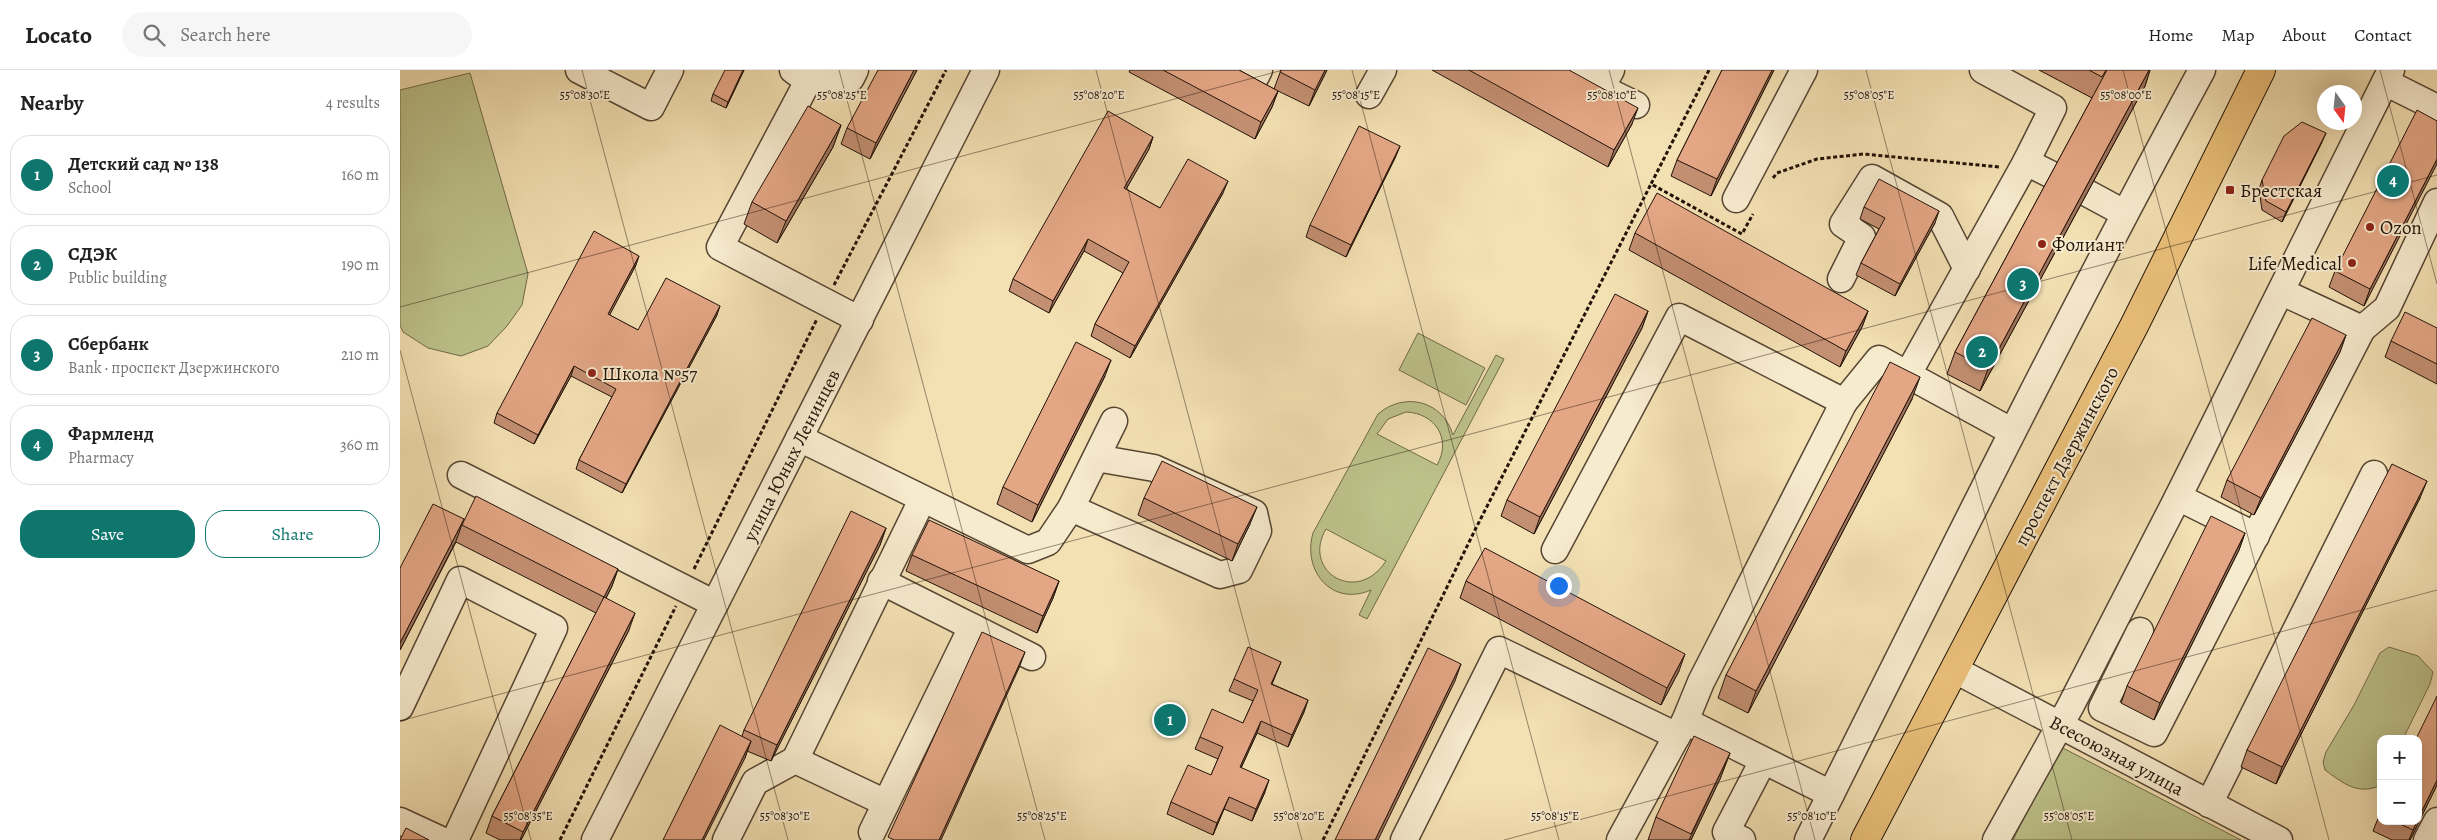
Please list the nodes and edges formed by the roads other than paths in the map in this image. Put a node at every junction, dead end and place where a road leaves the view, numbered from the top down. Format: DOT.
graph roads {
  1 [pos="579,70"];
  2 [pos="670,70"];
  3 [pos="855,70"];
  4 [pos="986,70"];
  5 [pos="1244,70"];
  6 [pos="1259,70"];
  7 [pos="1384,70"];
  8 [pos="1569,70"];
  9 [pos="1804,70"];
  10 [pos="1982,70"];
  11 [pos="2202,70"];
  12 [pos="2261,70"];
  13 [pos="800,75"];
  14 [pos="2388,76"];
  15 [pos="1606,79"];
  16 [pos="1370,95"];
  17 [pos="1636,105"];
  18 [pos="2437,108"];
  19 [pos="2024,166"];
  20 [pos="2054,176"];
  21 [pos="2087,193"];
  22 [pos="1746,204"];
  23 [pos="2437,204"];
  24 [pos="2124,213"];
  25 [pos="1966,269"];
  26 [pos="1841,279"];
  27 [pos="2282,292"];
  28 [pos="2387,308"];
  29 [pos="860,320"];
  30 [pos="2412,321"];
  31 [pos="2362,329"];
  32 [pos="1908,374"];
  33 [pos="1844,402"];
  34 [pos="1114,422"];
  35 [pos="2011,431"];
  36 [pos="799,438"];
  37 [pos="1096,458"];
  38 [pos="2374,474"];
  39 [pos="461,475"];
  40 [pos="2178,497"];
  41 [pos="922,500"];
  42 [pos="1071,508"];
  43 [pos="2256,536"];
  44 [pos="1555,550"];
  45 [pos="881,581"];
  46 [pos="715,604"];
  47 [pos="972,627"];
  48 [pos="2140,631"];
  49 [pos="1032,657"];
  50 [pos="1955,670"];
  51 [pos="400,707"];
  52 [pos="2102,708"];
  53 [pos="2065,716"];
  54 [pos="1681,728"];
  55 [pos="795,760"];
  56 [pos="1763,761"];
  57 [pos="1831,794"];
  58 [pos="886,803"];
  59 [pos="2209,804"];
  60 [pos="400,821"];
  61 [pos="2437,821"];
  62 [pos="872,832"];
  63 [pos="441,840"];
  64 [pos="455,840"];
  65 [pos="595,840"];
  66 [pos="726,840"];
  67 [pos="1404,840"];
  68 [pos="1620,840"];
  69 [pos="1742,840"];
  70 [pos="1808,840"];
  71 [pos="1865,840"];
  72 [pos="1996,840"];
  73 [pos="2279,840"];
  74 [pos="2427,840"];
  1 -- 2 [label="street"];
  3 -- 13 [label="street"];
  4 -- 29 [label="street, улица Юных Ленинцев"];
  5 -- 6 [label="street"];
  7 -- 16 [label="street"];
  8 -- 15 [label="street"];
  9 -- 22 [label="street"];
  10 -- 19 [label="street"];
  11 -- 24 [label="street"];
  12 -- 50 [label="main road, проспект Дзержинского"];
  13 -- 29 [label="street"];
  14 -- 18 [label="street"];
  14 -- 27 [label="street"];
  15 -- 17 [label="street"];
  19 -- 20 [label="street"];
  19 -- 25 [label="street"];
  21 -- 24 [label="street"];
  23 -- 28 [label="street"];
  24 -- 35 [label="street"];
  25 -- 26 [label="street"];
  25 -- 32 [label="street"];
  27 -- 31 [label="street"];
  27 -- 40 [label="street"];
  28 -- 30 [label="street"];
  28 -- 31 [label="street"];
  29 -- 36 [label="street, улица Юных Ленинцев"];
  31 -- 43 [label="street"];
  32 -- 33 [label="street"];
  32 -- 35 [label="street"];
  33 -- 44 [label="street"];
  33 -- 54 [label="street"];
  34 -- 37 [label="street"];
  35 -- 57 [label="street"];
  36 -- 41 [label="street"];
  36 -- 46 [label="street, улица Юных Ленинцев"];
  37 -- 42 [label="street"];
  37 -- 42 [label="street"];
  38 -- 59 [label="street"];
  39 -- 46 [label="street"];
  40 -- 43 [label="street"];
  40 -- 53 [label="street"];
  41 -- 42 [label="street"];
  41 -- 45 [label="street"];
  43 -- 52 [label="street"];
  45 -- 47 [label="street"];
  45 -- 55 [label="street"];
  46 -- 65 [label="street, улица Юных Ленинцев"];
  47 -- 49 [label="street"];
  47 -- 58 [label="street"];
  48 -- 52 [label="street"];
  50 -- 53 [label="street, Всесоюзная улица"];
  50 -- 71 [label="main road, проспект Дзержинского"];
  51 -- 64 [label="street"];
  52 -- 53 [label="street"];
  53 -- 59 [label="street, Всесоюзная улица"];
  53 -- 72 [label="street"];
  54 -- 56 [label="street"];
  54 -- 67 [label="street"];
  54 -- 68 [label="street"];
  55 -- 58 [label="street"];
  55 -- 66 [label="street"];
  56 -- 57 [label="street"];
  56 -- 69 [label="street"];
  57 -- 70 [label="street"];
  58 -- 62 [label="street"];
  59 -- 73 [label="street, Всесоюзная улица"];
  60 -- 63 [label="street"];
  61 -- 74 [label="street"];
}
